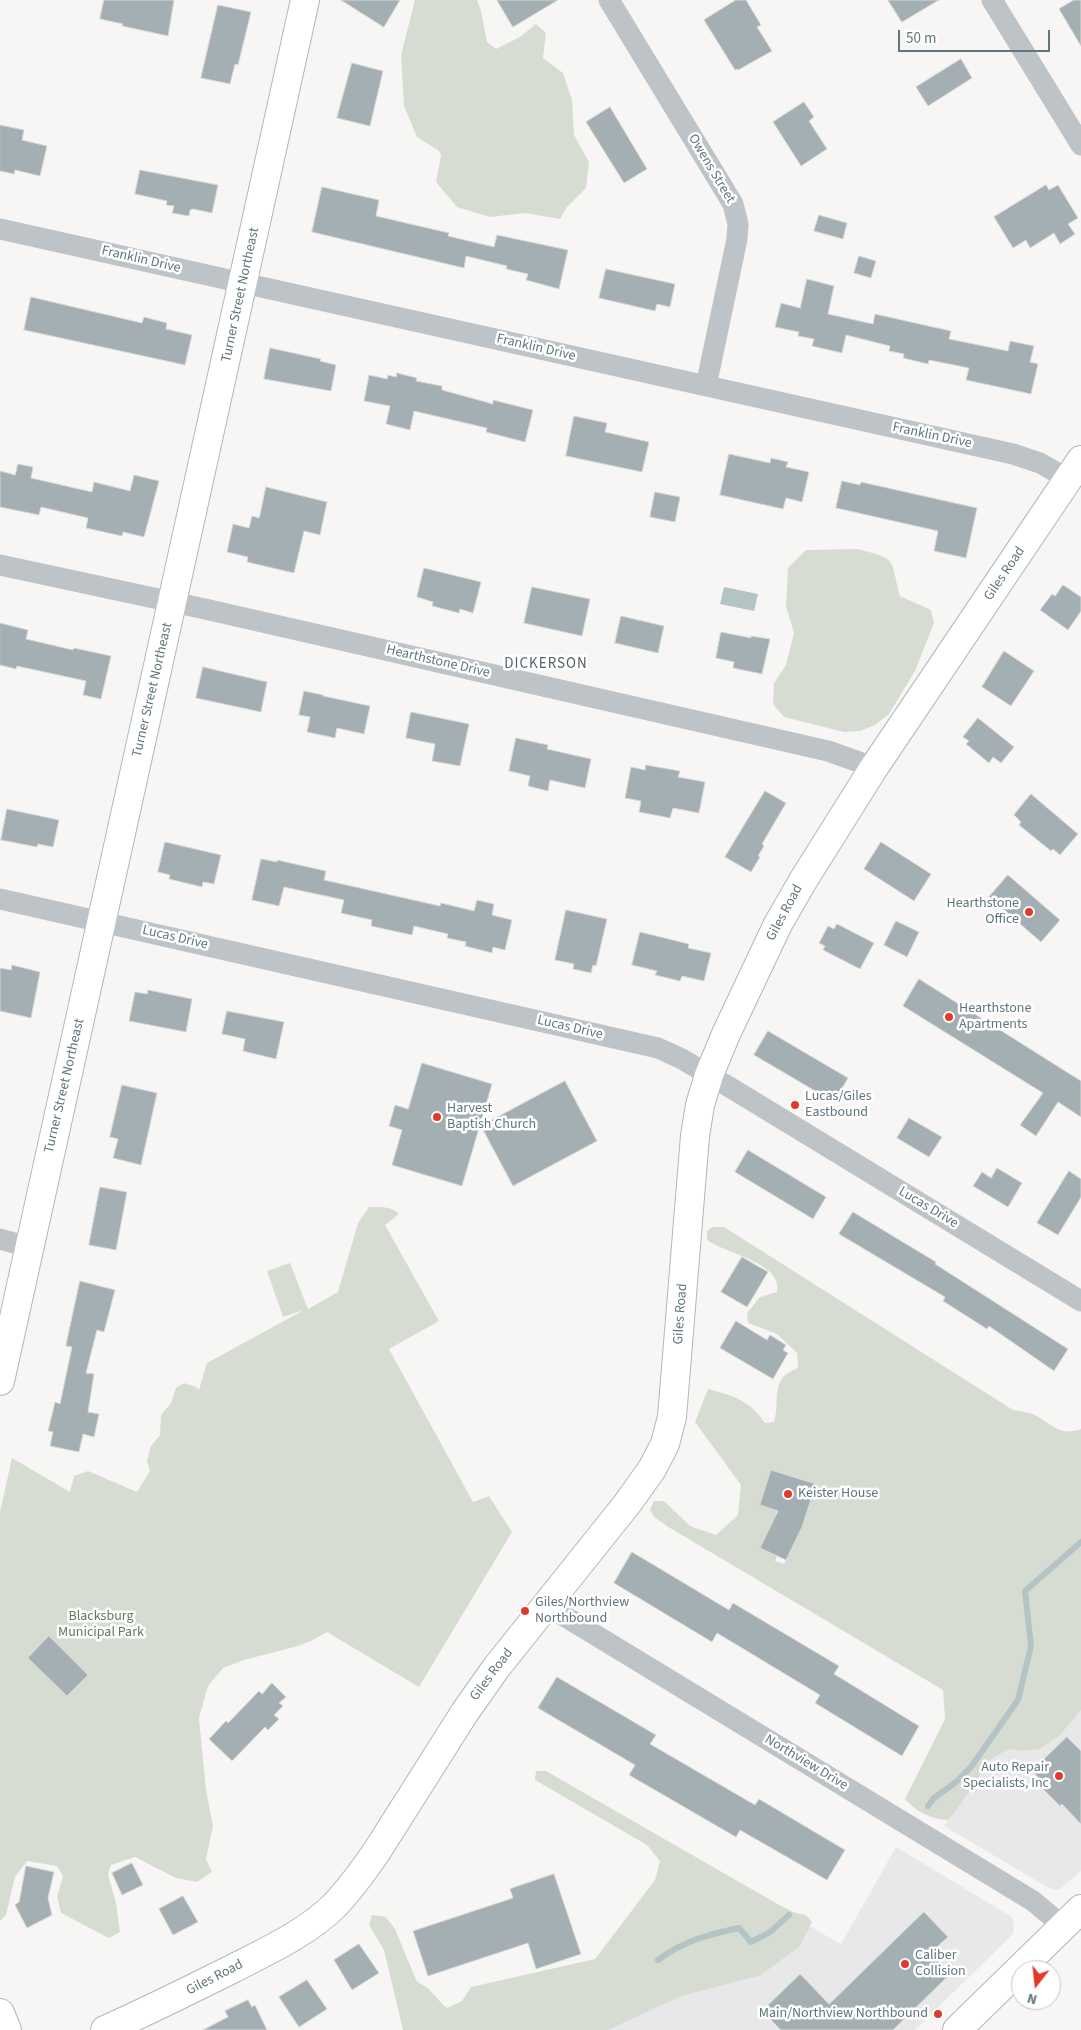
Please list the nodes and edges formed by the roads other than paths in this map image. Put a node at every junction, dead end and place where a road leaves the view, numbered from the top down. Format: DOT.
graph roads {
  1 [pos="305,0"];
  2 [pos="609,0"];
  3 [pos="992,0"];
  4 [pos="1081,145"];
  5 [pos="0,229"];
  6 [pos="244,283"];
  7 [pos="706,386"];
  8 [pos="1075,470"];
  9 [pos="0,565"];
  10 [pos="173,602"];
  11 [pos="873,769"];
  12 [pos="0,899"];
  13 [pos="102,921"];
  14 [pos="709,1076"];
  15 [pos="0,1238"];
  16 [pos="28,1247"];
  17 [pos="1081,1302"];
  18 [pos="0,1381"];
  19 [pos="546,1605"];
  20 [pos="1072,1917"];
  21 [pos="0,2013"];
  22 [pos="7,2030"];
  23 [pos="106,2030"];
  24 [pos="957,2030"];
  1 -- 6 [label="street, Turner Street Northeast"];
  2 -- 7 [label="street, Owens Street"];
  3 -- 4 [label="street"];
  5 -- 6 [label="street, Franklin Drive"];
  6 -- 7 [label="street, Franklin Drive"];
  6 -- 10 [label="street, Turner Street Northeast"];
  7 -- 8 [label="street, Franklin Drive"];
  8 -- 11 [label="street, Giles Road"];
  9 -- 10 [label="street, Hearthstone Drive"];
  10 -- 11 [label="street, Hearthstone Drive"];
  10 -- 13 [label="street, Turner Street Northeast"];
  11 -- 14 [label="street, Giles Road"];
  12 -- 13 [label="street, Lucas Drive"];
  13 -- 14 [label="street, Lucas Drive"];
  13 -- 16 [label="street, Turner Street Northeast"];
  14 -- 17 [label="street, Lucas Drive"];
  14 -- 19 [label="street, Giles Road"];
  15 -- 16 [label="street"];
  16 -- 18 [label="street, Turner Street Northeast"];
  19 -- 20 [label="street, Northview Drive"];
  19 -- 23 [label="street, Giles Road"];
  20 -- 24 [label="street"];
  21 -- 22 [label="street"];
}
